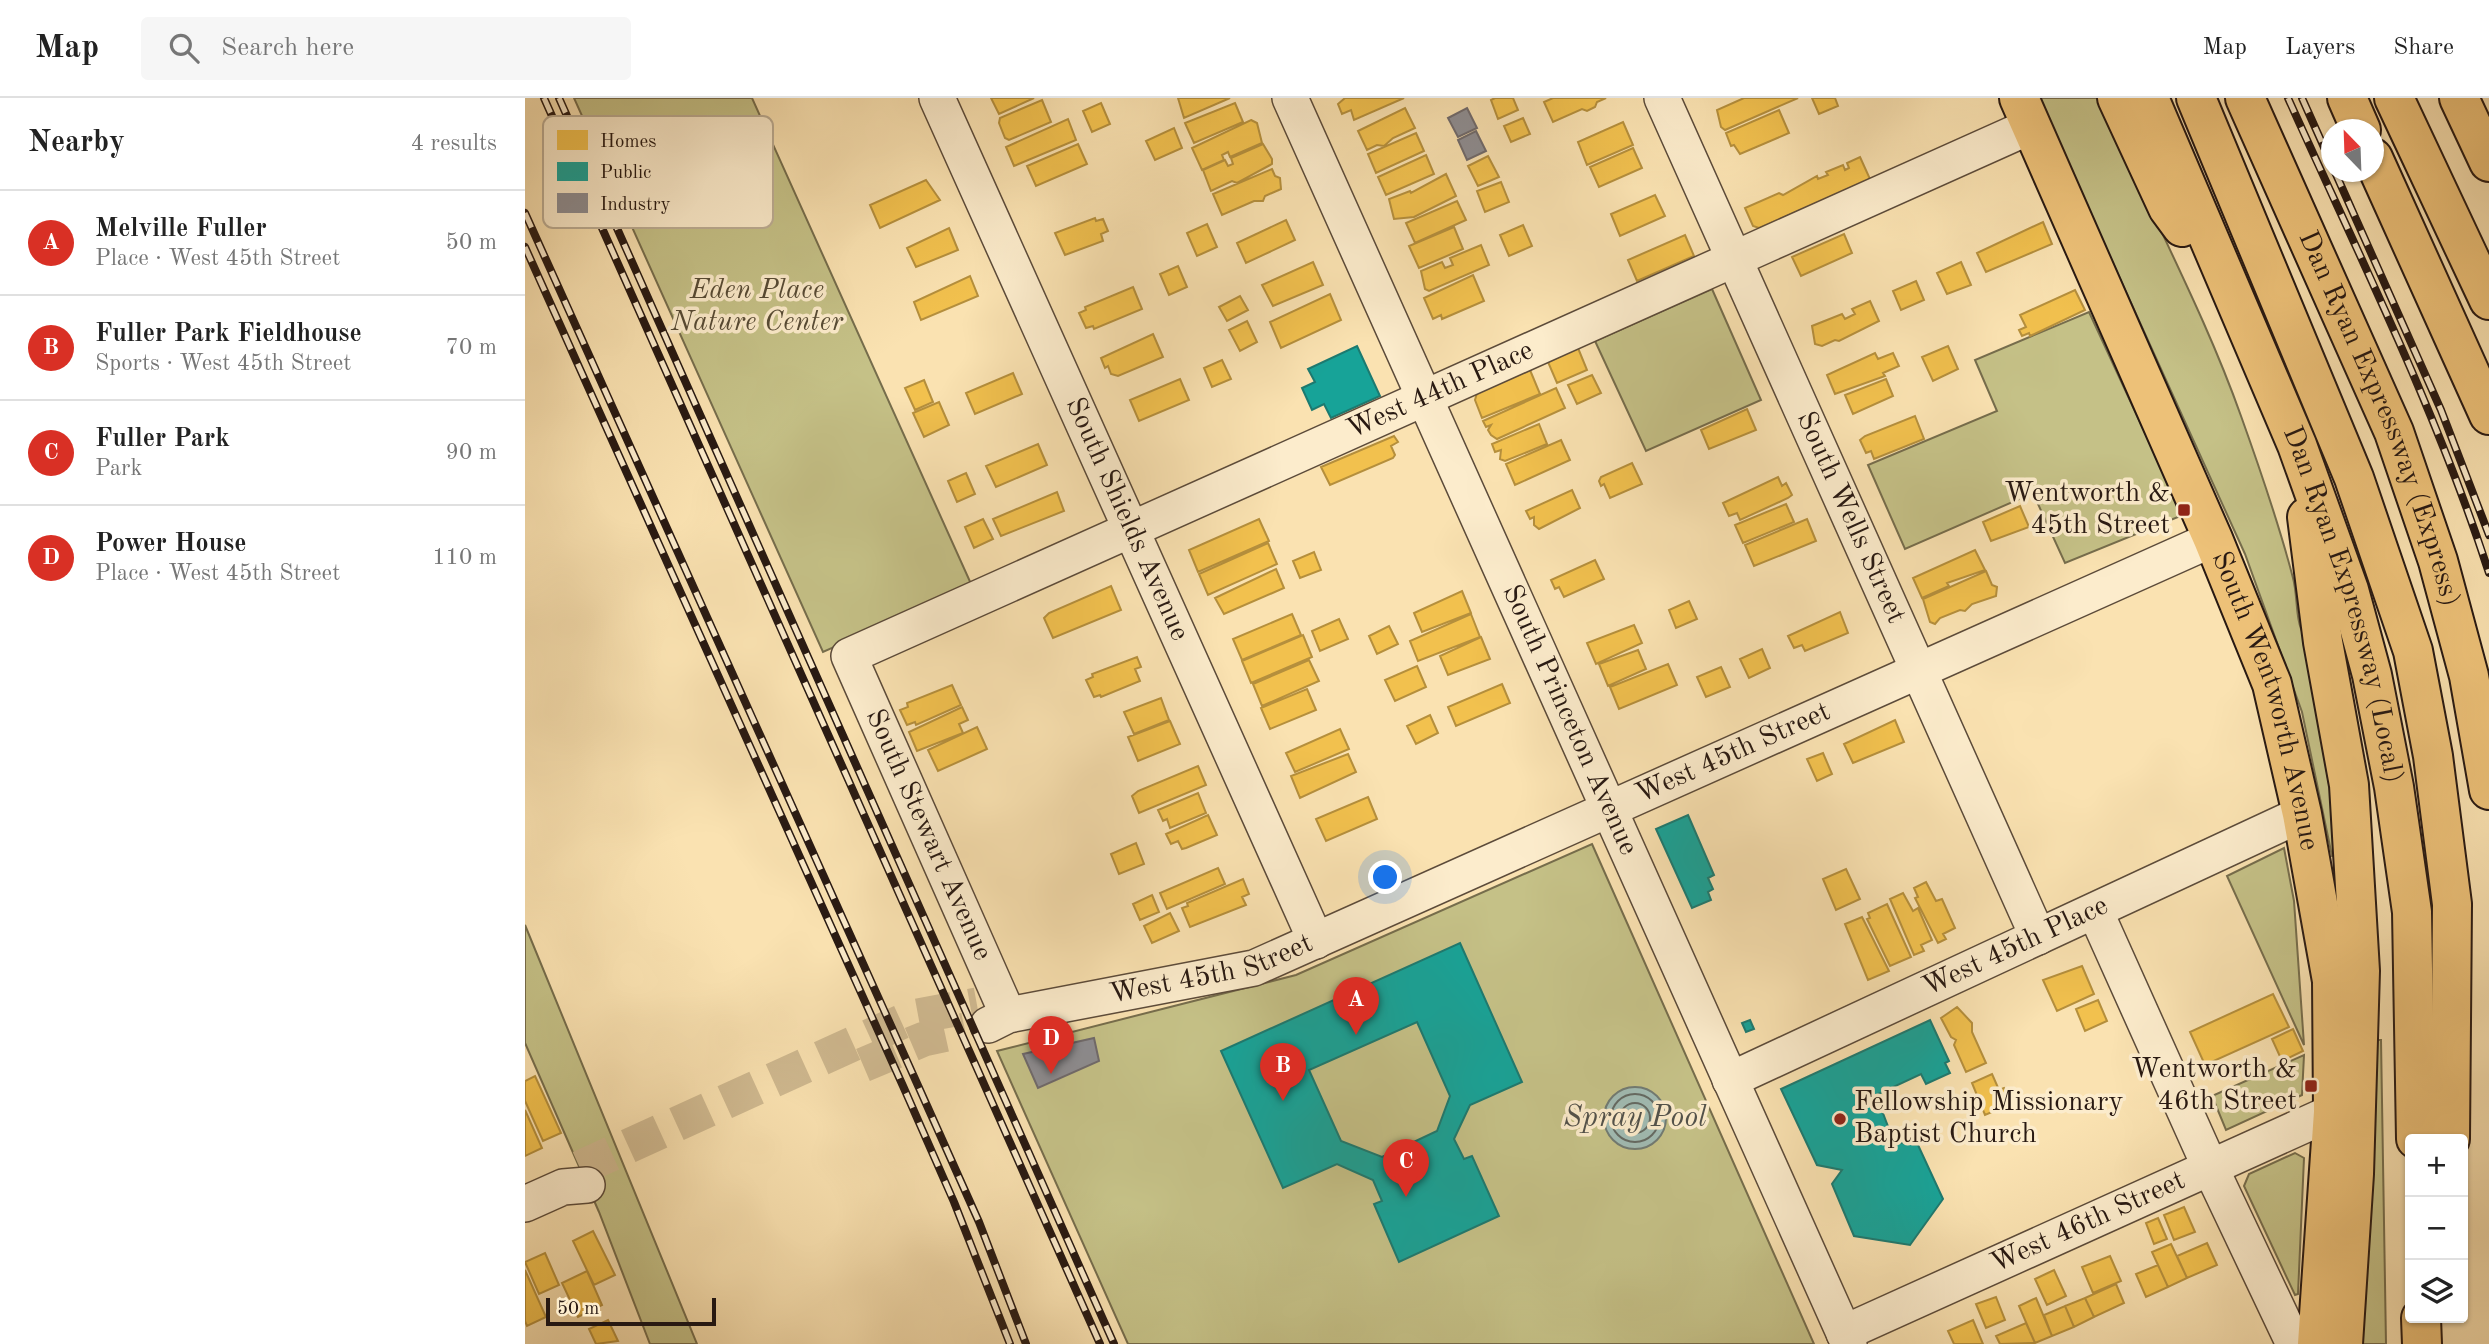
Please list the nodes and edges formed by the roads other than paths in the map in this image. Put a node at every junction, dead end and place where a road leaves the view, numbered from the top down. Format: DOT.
graph roads {
  1 [pos="937,98"];
  2 [pos="1290,98"];
  3 [pos="1662,98"];
  4 [pos="2116,98"];
  5 [pos="2149,98"];
  6 [pos="2196,98"];
  7 [pos="2245,98"];
  8 [pos="2347,98"];
  9 [pos="2394,98"];
  10 [pos="2461,100"];
  11 [pos="2025,112"];
  12 [pos="2356,119"];
  13 [pos="2489,162"];
  14 [pos="2384,180"];
  15 [pos="1734,259"];
  16 [pos="2234,297"];
  17 [pos="2489,300"];
  18 [pos="1424,398"];
  19 [pos="2489,415"];
  20 [pos="2297,446"];
  21 [pos="1130,530"];
  22 [pos="2213,539"];
  23 [pos="849,656"];
  24 [pos="1918,671"];
  25 [pos="2489,790"];
  26 [pos="1609,809"];
  27 [pos="2302,814"];
  28 [pos="2095,911"];
  29 [pos="2038,937"];
  30 [pos="1315,941"];
  31 [pos="990,1015"];
  32 [pos="1730,1080"];
  33 [pos="2333,1112"];
  34 [pos="2416,1134"];
  35 [pos="2451,1134"];
  36 [pos="2210,1167"];
  37 [pos="577,1180"];
  38 [pos="525,1204"];
  39 [pos="2421,1323"];
  40 [pos="1846,1338"];
  41 [pos="2294,1344"];
  42 [pos="2317,1344"];
  43 [pos="2343,1344"];
  44 [pos="2422,1344"];
  1 -- 21 [label="street, South Shields Avenue"];
  2 -- 18 [label="street, South Princeton Avenue"];
  3 -- 15 [label="street, South Wells Street"];
  4 -- 16 [label="main road"];
  5 -- 16 [label="main road, Dan Ryan Expressway (Local)"];
  6 -- 35 [label="main road"];
  7 -- 25 [label="main road, Dan Ryan Expressway (Express)"];
  8 -- 12 [label="main road"];
  9 -- 17 [label="main road"];
  10 -- 13 [label="main road"];
  11 -- 15 [label="street, West 44th Place"];
  11 -- 22 [label="main road, South Wentworth Avenue"];
  14 -- 19 [label="main road"];
  15 -- 18 [label="street, West 44th Place"];
  15 -- 24 [label="street, South Wells Street"];
  16 -- 20 [label="main road, Dan Ryan Expressway (Local)"];
  18 -- 21 [label="street, West 44th Place"];
  18 -- 26 [label="street, South Princeton Avenue"];
  20 -- 34 [label="main road, Dan Ryan Expressway (Local)"];
  20 -- 43 [label="main road"];
  21 -- 23 [label="street, West 44th Place"];
  21 -- 30 [label="street, South Shields Avenue"];
  22 -- 24 [label="street, West 45th Street"];
  22 -- 27 [label="main road, South Wentworth Avenue"];
  23 -- 31 [label="street, South Stewart Avenue"];
  24 -- 26 [label="street, West 45th Street"];
  24 -- 29 [label="street, South Wells Street"];
  26 -- 30 [label="street, West 45th Street"];
  26 -- 32 [label="street, South Princeton Avenue"];
  27 -- 28 [label="street, West 45th Place"];
  27 -- 33 [label="main road, South Wentworth Avenue"];
  28 -- 29 [label="street, West 45th Place"];
  28 -- 36 [label="street"];
  29 -- 32 [label="street, West 45th Place"];
  30 -- 31 [label="street, West 45th Street"];
  32 -- 40 [label="street, South Princeton Avenue"];
  33 -- 36 [label="street, West 46th Street"];
  33 -- 42 [label="main road, South Wentworth Avenue"];
  36 -- 40 [label="street, West 46th Street"];
  36 -- 41 [label="street"];
  37 -- 38 [label="street"];
  39 -- 44 [label="main road"];
}
